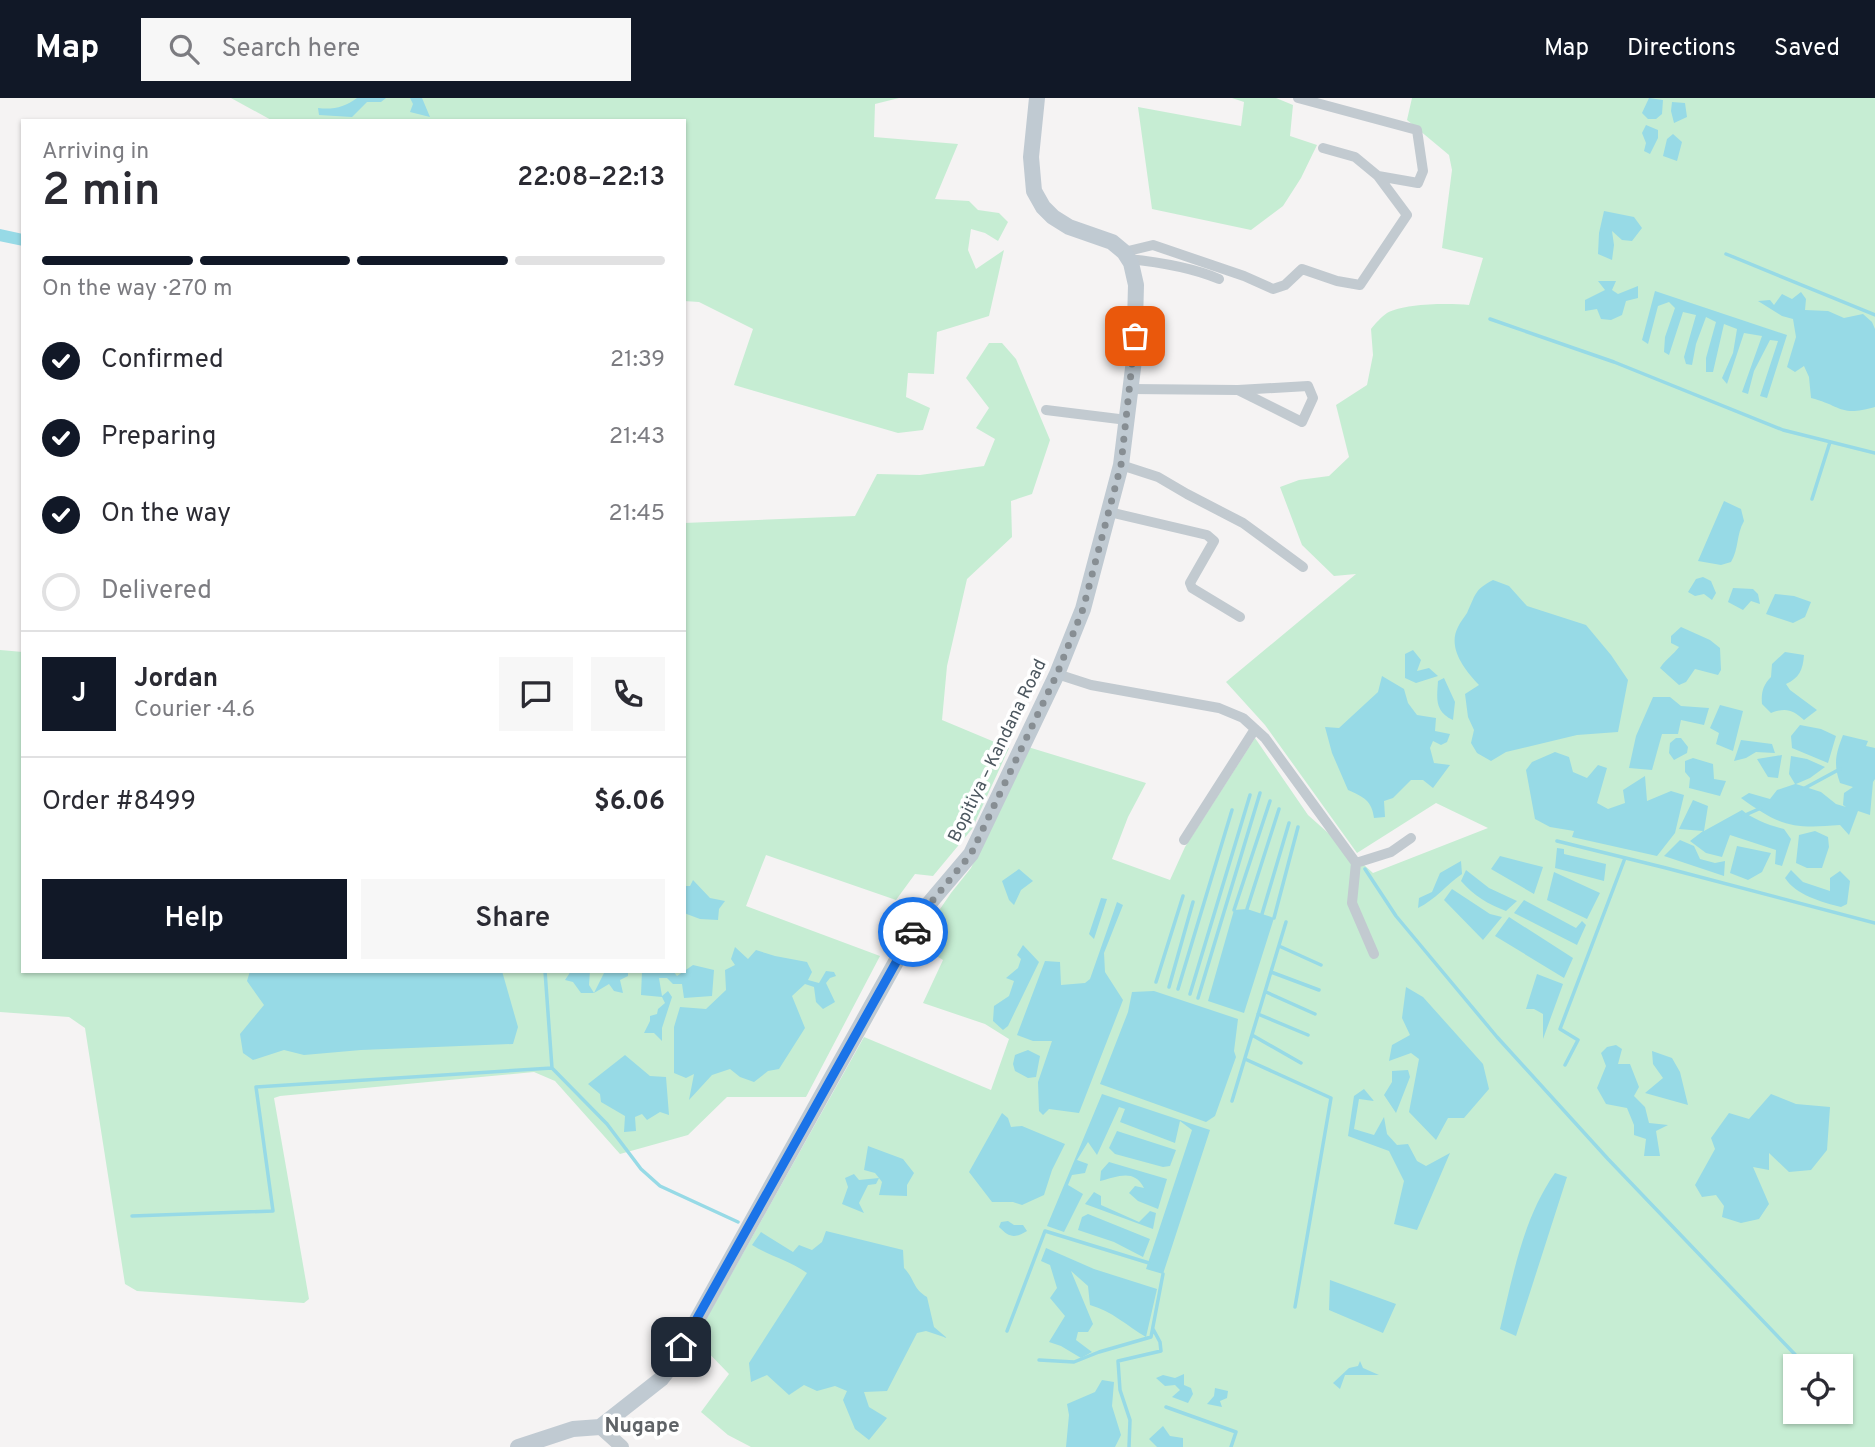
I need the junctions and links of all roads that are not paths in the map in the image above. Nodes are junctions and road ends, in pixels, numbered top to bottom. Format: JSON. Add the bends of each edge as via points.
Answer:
{"nodes":[{"id":1,"x":1037,"y":98,"type":"edge"},
{"id":2,"x":1298,"y":98,"type":"edge"},
{"id":3,"x":1323,"y":148,"type":"dead end"},
{"id":4,"x":1378,"y":176,"type":"junction"},
{"id":5,"x":1126,"y":255,"type":"junction"},
{"id":6,"x":1219,"y":279,"type":"dead end"},
{"id":7,"x":1130,"y":389,"type":"junction"},
{"id":8,"x":1238,"y":390,"type":"junction"},
{"id":9,"x":1046,"y":410,"type":"dead end"},
{"id":10,"x":1127,"y":421,"type":"junction"},
{"id":11,"x":1121,"y":465,"type":"junction"},
{"id":12,"x":1109,"y":512,"type":"junction"},
{"id":13,"x":1303,"y":567,"type":"dead end"},
{"id":14,"x":1240,"y":617,"type":"dead end"},
{"id":15,"x":1057,"y":674,"type":"junction"},
{"id":16,"x":1255,"y":729,"type":"junction"},
{"id":17,"x":1411,"y":838,"type":"dead end"},
{"id":18,"x":1184,"y":839,"type":"dead end"},
{"id":19,"x":1356,"y":863,"type":"junction"},
{"id":20,"x":1374,"y":954,"type":"dead end"},
{"id":21,"x":600,"y":1427,"type":"junction"},
{"id":22,"x":518,"y":1447,"type":"edge"},
{"id":23,"x":622,"y":1447,"type":"edge"}],
"edges":[{"from":1,"to":5,"type":"main road","via":[[1030,173],[1043,207],[1069,227],[1112,242]]},
{"from":2,"to":4,"type":"street","via":[[1417,130],[1423,171],[1418,183]]},
{"from":3,"to":4,"type":"street","via":[[1354,158]]},
{"from":4,"to":5,"type":"street","via":[[1407,215],[1360,285],[1302,269],[1285,285],[1273,289],[1153,245]]},
{"from":5,"to":6,"type":"street"},
{"from":5,"to":7,"type":"main road","name":"Bopitiya – Kandana Road","via":[[1136,285]]},
{"from":7,"to":8,"type":"street"},
{"from":7,"to":10,"type":"main road","name":"Bopitiya – Kandana Road"},
{"from":8,"to":8,"type":"street","via":[[1301,422],[1312,398],[1308,386]]},
{"from":9,"to":10,"type":"street"},
{"from":10,"to":11,"type":"main road","name":"Bopitiya – Kandana Road"},
{"from":11,"to":12,"type":"main road","name":"Bopitiya – Kandana Road"},
{"from":11,"to":13,"type":"street","via":[[1158,477],[1243,523]]},
{"from":12,"to":14,"type":"street","via":[[1207,535],[1214,541],[1190,583],[1192,588]]},
{"from":12,"to":15,"type":"main road","name":"Bopitiya – Kandana Road","via":[[1083,609]]},
{"from":15,"to":16,"type":"street","via":[[1091,685],[1219,708]]},
{"from":15,"to":21,"type":"main road","name":"Bopitiya – Kandana Road","via":[[971,854],[928,906],[672,1365]]},
{"from":16,"to":18,"type":"street"},
{"from":16,"to":19,"type":"street"},
{"from":17,"to":19,"type":"street","via":[[1391,852]]},
{"from":19,"to":20,"type":"street","via":[[1352,903]]},
{"from":21,"to":22,"type":"main road","via":[[573,1429]]},
{"from":21,"to":23,"type":"street"}]}
